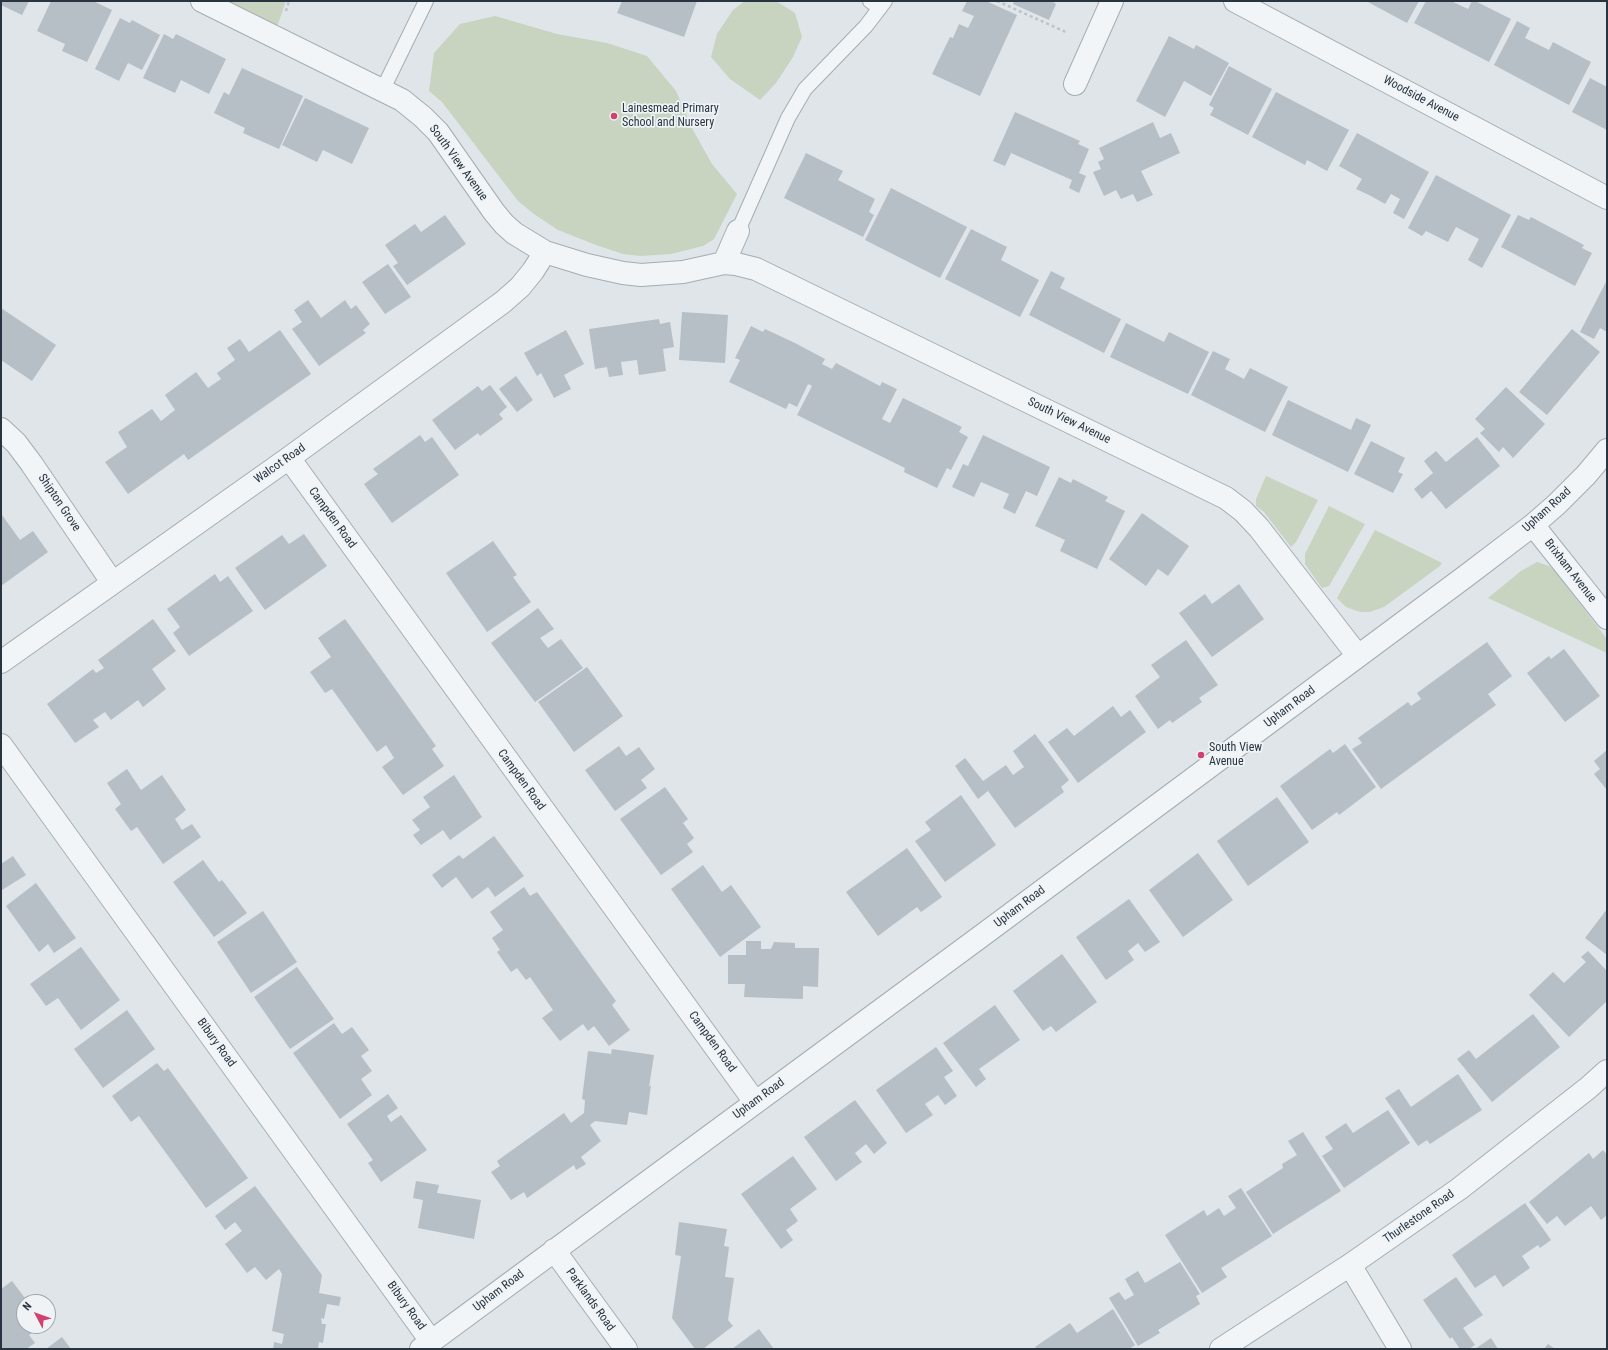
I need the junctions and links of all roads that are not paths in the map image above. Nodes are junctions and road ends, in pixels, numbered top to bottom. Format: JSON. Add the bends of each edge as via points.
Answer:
{"nodes":[{"id":1,"x":202,"y":1,"type":"edge"},
{"id":2,"x":426,"y":1,"type":"edge"},
{"id":3,"x":1112,"y":1,"type":"edge"},
{"id":4,"x":1235,"y":1,"type":"edge"},
{"id":5,"x":878,"y":3,"type":"edge"},
{"id":6,"x":1075,"y":84,"type":"dead end"},
{"id":7,"x":382,"y":89,"type":"junction"},
{"id":8,"x":1607,"y":198,"type":"edge"},
{"id":9,"x":738,"y":231,"type":"joint"},
{"id":10,"x":545,"y":252,"type":"junction"},
{"id":11,"x":724,"y":263,"type":"junction"},
{"id":12,"x":1,"y":429,"type":"edge"},
{"id":13,"x":1607,"y":450,"type":"edge"},
{"id":14,"x":288,"y":458,"type":"junction"},
{"id":15,"x":1533,"y":525,"type":"junction"},
{"id":16,"x":112,"y":582,"type":"junction"},
{"id":17,"x":1607,"y":618,"type":"edge"},
{"id":18,"x":1358,"y":656,"type":"junction"},
{"id":19,"x":1,"y":662,"type":"edge"},
{"id":20,"x":1,"y":745,"type":"edge"},
{"id":21,"x":1607,"y":1071,"type":"edge"},
{"id":22,"x":755,"y":1102,"type":"junction"},
{"id":23,"x":554,"y":1250,"type":"junction"},
{"id":24,"x":1350,"y":1265,"type":"junction"},
{"id":25,"x":426,"y":1345,"type":"edge"},
{"id":26,"x":626,"y":1349,"type":"edge"},
{"id":27,"x":1221,"y":1349,"type":"edge"},
{"id":28,"x":1400,"y":1349,"type":"edge"}],
"edges":[{"from":1,"to":7,"type":"street","name":"South View Avenue"},
{"from":2,"to":7,"type":"lane"},
{"from":3,"to":6,"type":"street"},
{"from":4,"to":8,"type":"street","name":"Woodside Avenue"},
{"from":5,"to":9,"type":"lane","via":[[866,26],[805,90],[788,118]]},
{"from":7,"to":10,"type":"street","name":"South View Avenue","via":[[402,100],[423,117],[438,132],[504,224]]},
{"from":9,"to":11,"type":"street"},
{"from":10,"to":11,"type":"street","name":"South View Avenue","via":[[587,265],[641,275],[683,272]]},
{"from":10,"to":14,"type":"street","name":"Walcot Road","via":[[520,288],[503,302]]},
{"from":11,"to":18,"type":"street","name":"South View Avenue","via":[[756,269],[1226,498],[1259,528]]},
{"from":12,"to":16,"type":"street","name":"Shipton Grove","via":[[31,463]]},
{"from":13,"to":15,"type":"street","name":"Upham Road"},
{"from":14,"to":16,"type":"street","name":"Walcot Road"},
{"from":14,"to":22,"type":"street","name":"Campden Road"},
{"from":15,"to":17,"type":"street","name":"Brixham Avenue"},
{"from":15,"to":18,"type":"street","name":"Upham Road"},
{"from":16,"to":19,"type":"street","name":"Walcot Road"},
{"from":18,"to":22,"type":"street","name":"Upham Road"},
{"from":20,"to":25,"type":"street","name":"Bibury Road"},
{"from":21,"to":24,"type":"street","name":"Thurlestone Road","via":[[1458,1189]]},
{"from":22,"to":23,"type":"street","name":"Upham Road"},
{"from":23,"to":25,"type":"street","name":"Upham Road"},
{"from":23,"to":26,"type":"street","name":"Parklands Road"},
{"from":24,"to":27,"type":"street","name":"Thurlestone Road"},
{"from":24,"to":28,"type":"street"}]}
